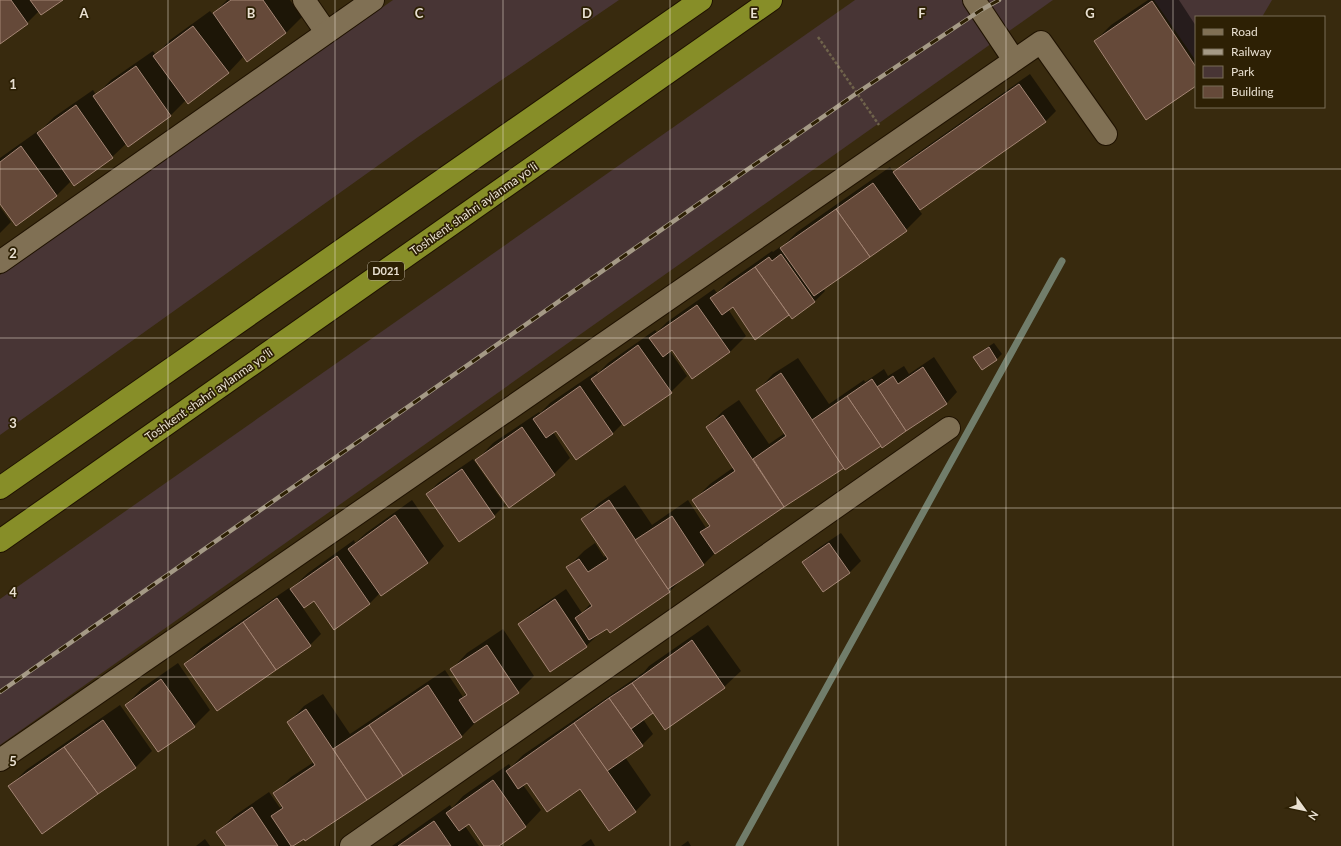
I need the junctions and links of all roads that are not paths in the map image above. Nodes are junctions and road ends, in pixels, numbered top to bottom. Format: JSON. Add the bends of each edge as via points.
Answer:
{"nodes":[{"id":1,"x":304,"y":0,"type":"edge"},
{"id":2,"x":373,"y":0,"type":"edge"},
{"id":3,"x":701,"y":0,"type":"edge"},
{"id":4,"x":771,"y":0,"type":"edge"},
{"id":5,"x":974,"y":0,"type":"edge"},
{"id":6,"x":326,"y":32,"type":"junction"},
{"id":7,"x":1014,"y":60,"type":"junction"},
{"id":8,"x":1106,"y":134,"type":"dead end"},
{"id":9,"x":0,"y":262,"type":"edge"},
{"id":10,"x":949,"y":428,"type":"dead end"},
{"id":11,"x":0,"y":488,"type":"edge"},
{"id":12,"x":0,"y":541,"type":"edge"},
{"id":13,"x":0,"y":760,"type":"edge"},
{"id":14,"x":351,"y":846,"type":"edge"}],
"edges":[{"from":1,"to":6,"type":"street"},
{"from":2,"to":6,"type":"street"},
{"from":3,"to":11,"type":"highway"},
{"from":4,"to":12,"type":"highway","name":"Toshkent shahri aylanma yoʻli","number":"D021"},
{"from":5,"to":7,"type":"street"},
{"from":6,"to":9,"type":"street"},
{"from":7,"to":8,"type":"street","via":[[1041,42]]},
{"from":7,"to":13,"type":"street"},
{"from":10,"to":14,"type":"street"}]}
